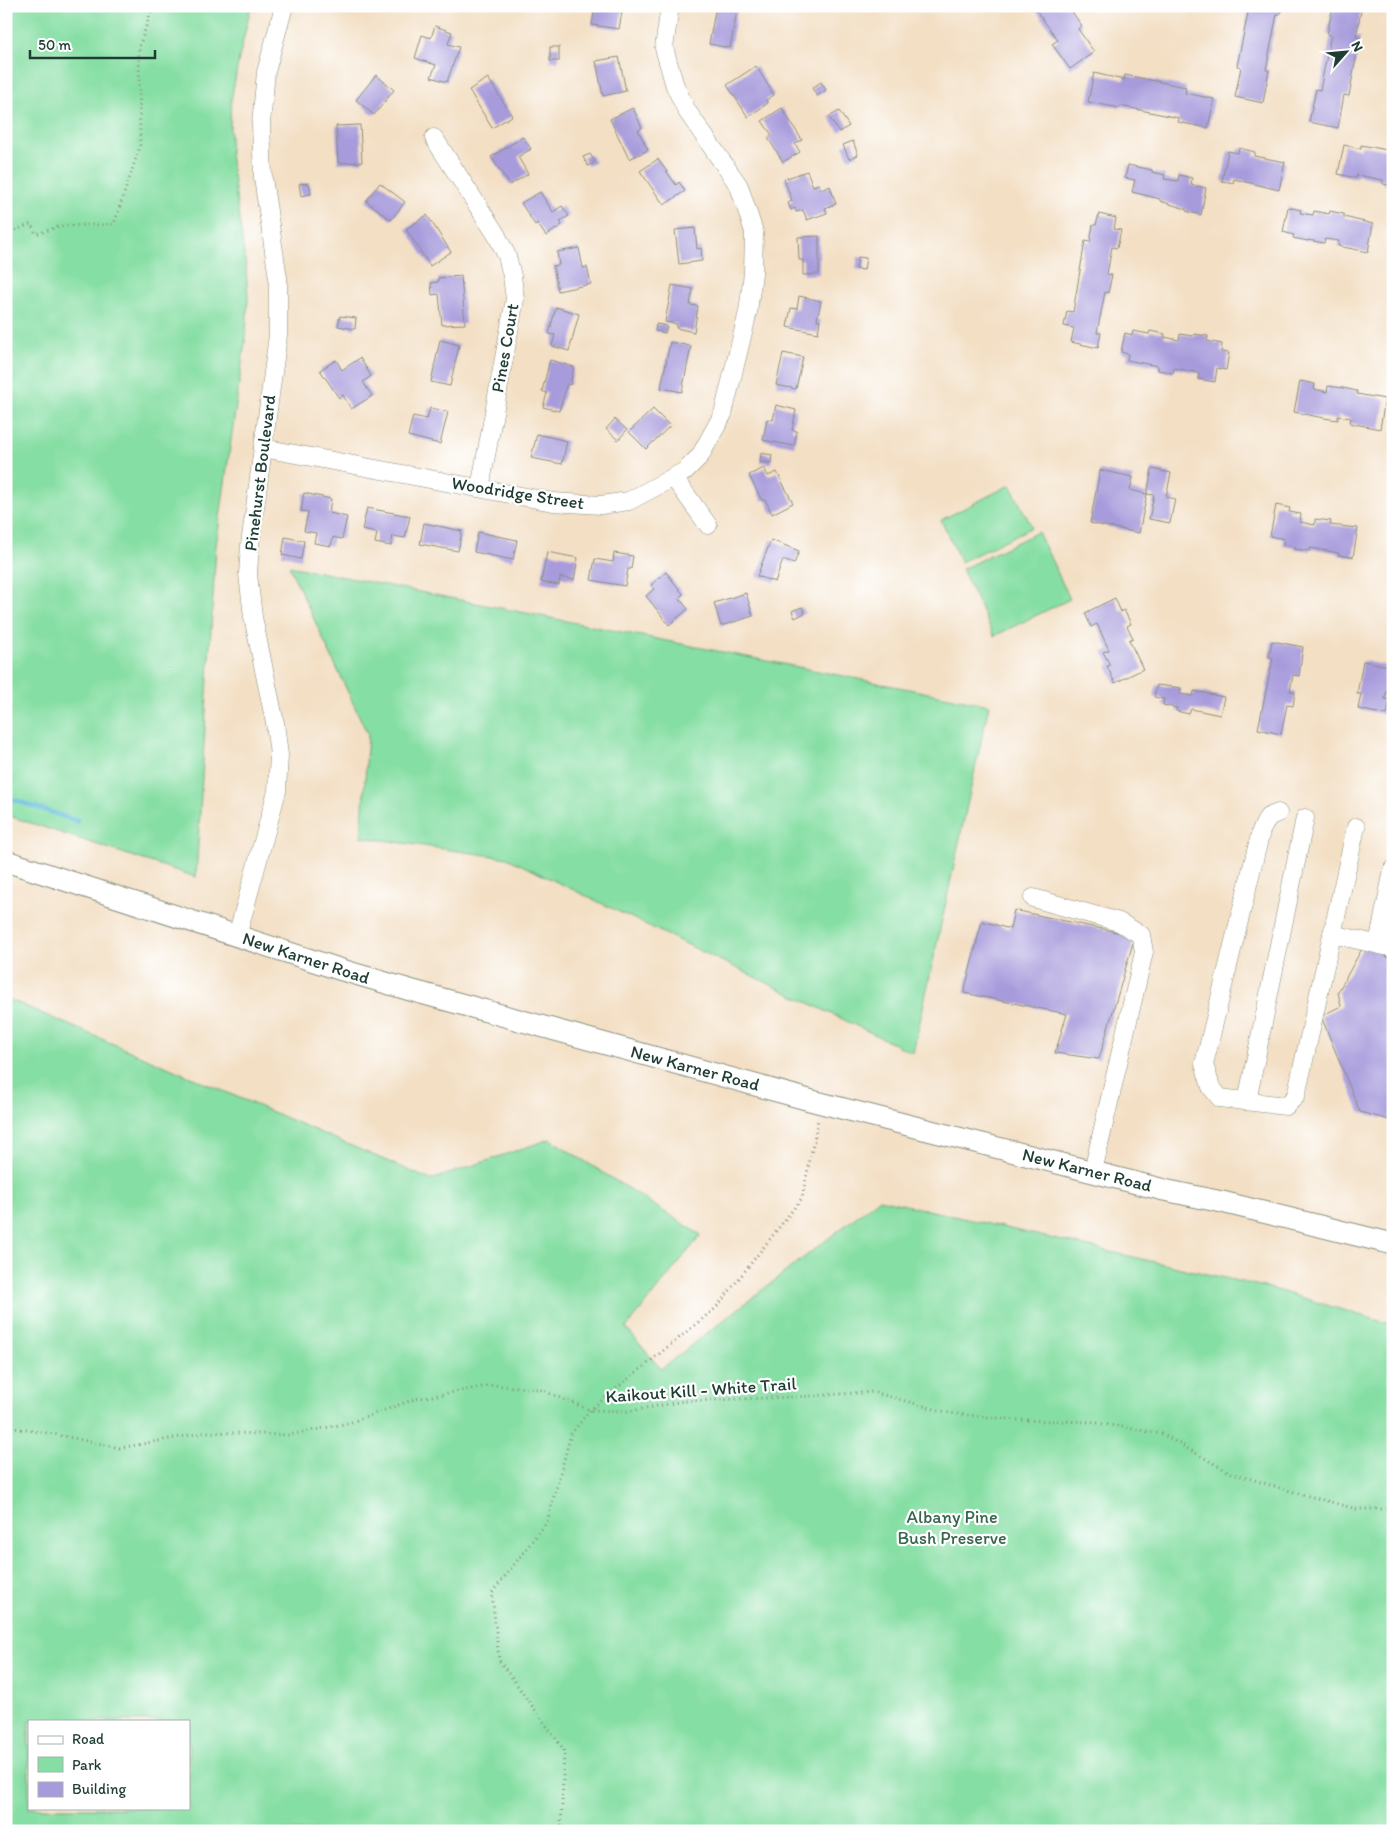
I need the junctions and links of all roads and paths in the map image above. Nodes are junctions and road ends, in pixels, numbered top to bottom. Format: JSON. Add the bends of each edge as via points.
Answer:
{"nodes":[{"id":1,"x":154,"y":6,"type":"edge"},
{"id":2,"x":284,"y":6,"type":"edge"},
{"id":3,"x":670,"y":6,"type":"edge"},
{"id":4,"x":434,"y":138,"type":"dead end"},
{"id":5,"x":6,"y":234,"type":"edge"},
{"id":6,"x":263,"y":448,"type":"junction"},
{"id":7,"x":674,"y":478,"type":"junction"},
{"id":8,"x":480,"y":488,"type":"junction"},
{"id":9,"x":708,"y":525,"type":"dead end"},
{"id":10,"x":1278,"y":812,"type":"dead end"},
{"id":11,"x":1305,"y":818,"type":"dead end"},
{"id":12,"x":1356,"y":827,"type":"dead end"},
{"id":13,"x":6,"y":861,"type":"edge"},
{"id":14,"x":1393,"y":870,"type":"edge"},
{"id":15,"x":1032,"y":898,"type":"dead end"},
{"id":16,"x":1332,"y":934,"type":"junction"},
{"id":17,"x":237,"y":936,"type":"junction"},
{"id":18,"x":1386,"y":946,"type":"edge"},
{"id":19,"x":1247,"y":1102,"type":"junction"},
{"id":20,"x":821,"y":1103,"type":"junction"},
{"id":21,"x":1093,"y":1171,"type":"junction"},
{"id":22,"x":1392,"y":1244,"type":"edge"},
{"id":23,"x":590,"y":1410,"type":"junction"},
{"id":24,"x":6,"y":1427,"type":"edge"},
{"id":25,"x":1393,"y":1509,"type":"edge"},
{"id":26,"x":561,"y":1831,"type":"edge"}],
"edges":[{"from":1,"to":5,"type":"path","via":[[139,47],[140,146],[114,224],[61,226],[36,234],[31,224]]},
{"from":2,"to":6,"type":"street","name":"Pinehurst Boulevard","via":[[266,72],[261,124],[263,178],[278,278],[278,335]]},
{"from":3,"to":7,"type":"street","name":"Woodridge Street","via":[[664,48],[675,86],[687,111],[739,186],[754,232],[748,312],[723,414],[700,456]]},
{"from":4,"to":8,"type":"street","name":"Pines Court","via":[[496,234],[512,276],[515,299]]},
{"from":6,"to":8,"type":"street","name":"Woodridge Street"},
{"from":6,"to":17,"type":"street","name":"Pinehurst Boulevard","via":[[248,574],[253,618],[275,723],[278,782]]},
{"from":7,"to":8,"type":"street","name":"Woodridge Street","via":[[629,501],[601,505],[553,502]]},
{"from":7,"to":9,"type":"street"},
{"from":10,"to":19,"type":"street","via":[[1268,817],[1261,831],[1204,1064],[1211,1086],[1220,1098]]},
{"from":11,"to":19,"type":"street"},
{"from":12,"to":16,"type":"street"},
{"from":13,"to":17,"type":"main road","name":"New Karner Road"},
{"from":14,"to":18,"type":"street"},
{"from":15,"to":21,"type":"street","via":[[1119,922],[1141,935],[1144,952]]},
{"from":16,"to":18,"type":"street"},
{"from":16,"to":19,"type":"street","via":[[1296,1096],[1286,1106]]},
{"from":17,"to":20,"type":"main road","name":"New Karner Road","via":[[410,990]]},
{"from":20,"to":21,"type":"main road","name":"New Karner Road"},
{"from":20,"to":23,"type":"path","via":[[802,1198],[716,1308]]},
{"from":21,"to":22,"type":"main road","name":"New Karner Road"},
{"from":23,"to":24,"type":"path","name":"Kaikout Kill - White Trail","via":[[539,1389],[493,1384],[415,1399],[349,1423],[288,1434],[207,1432],[120,1448]]},
{"from":23,"to":25,"type":"path","name":"Kaikout Kill - White Trail","via":[[630,1411],[684,1401],[873,1392],[949,1413],[1018,1420],[1092,1422],[1162,1434],[1229,1472],[1276,1488],[1356,1509]]},
{"from":23,"to":26,"type":"path","via":[[571,1434],[547,1522],[492,1593],[499,1660],[564,1750]]}]}
